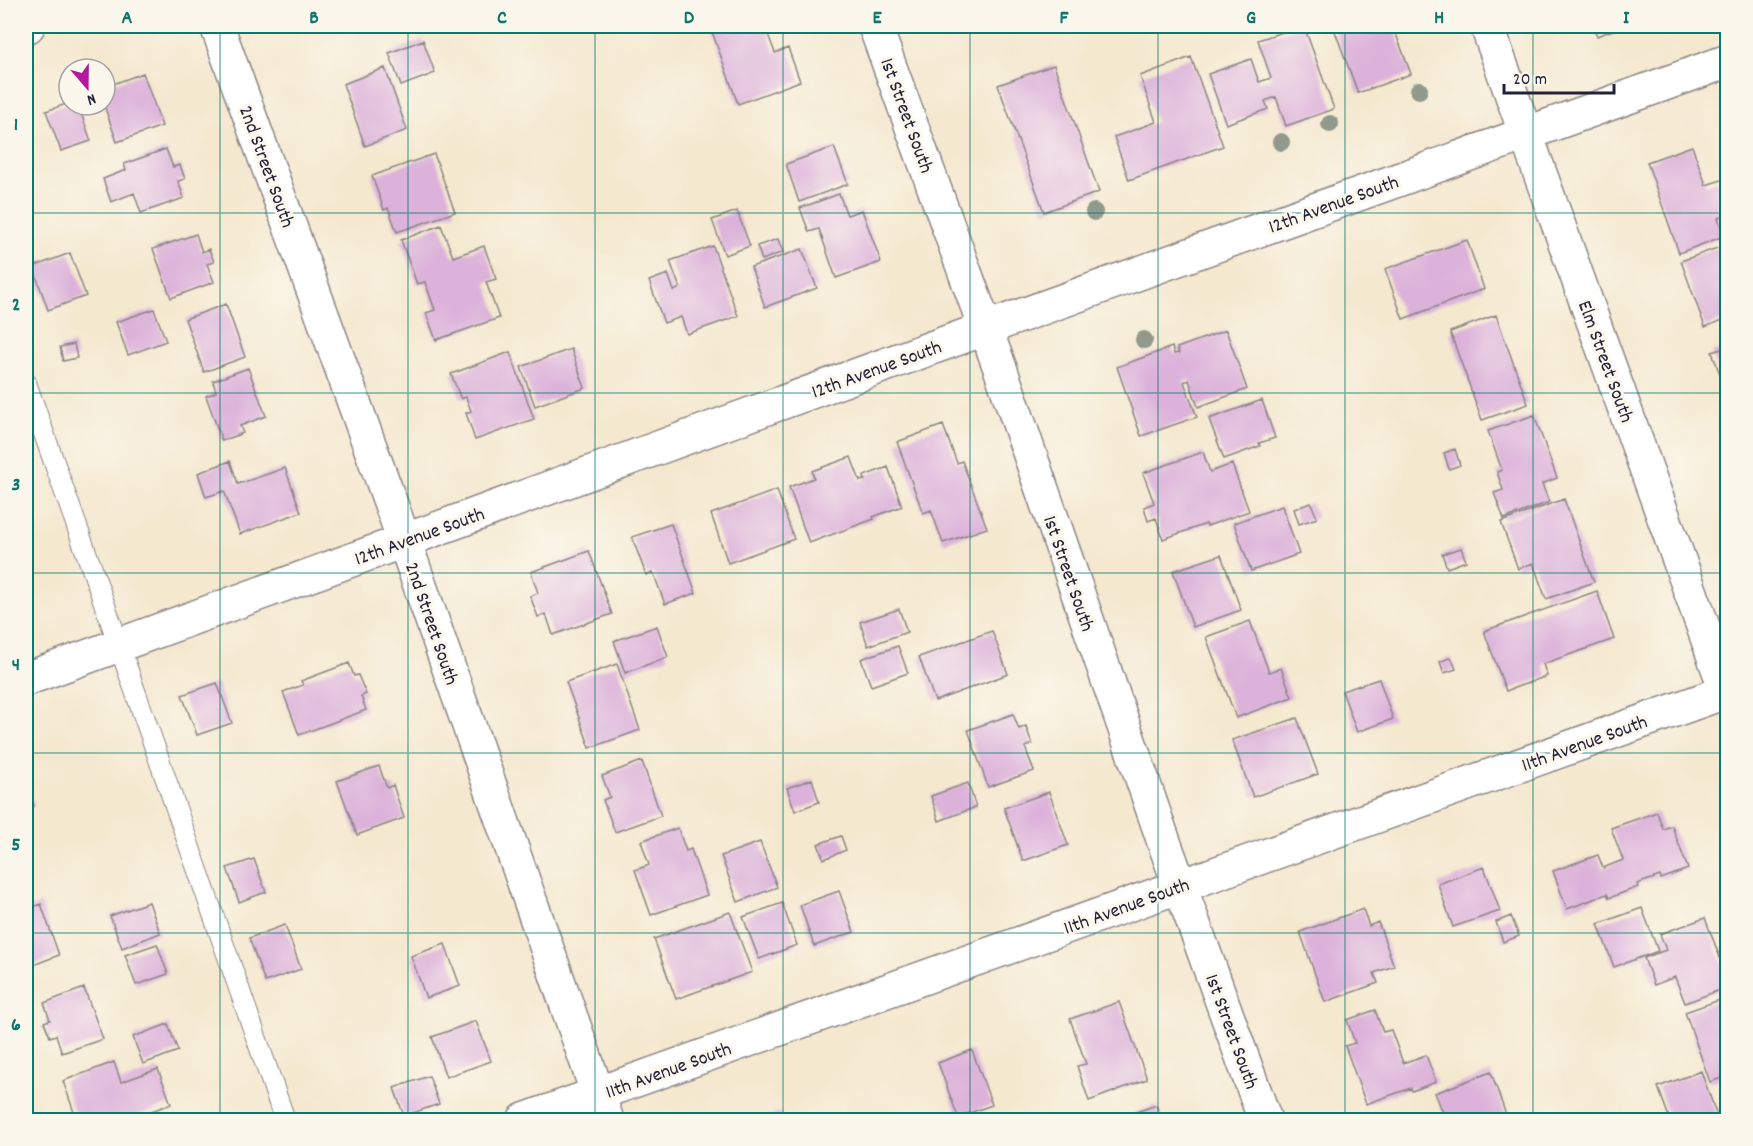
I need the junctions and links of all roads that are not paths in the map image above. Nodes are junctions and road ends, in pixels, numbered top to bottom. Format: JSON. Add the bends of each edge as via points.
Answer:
{"nodes":[{"id":1,"x":217,"y":26,"type":"edge"},
{"id":2,"x":875,"y":26,"type":"edge"},
{"id":3,"x":1487,"y":26,"type":"edge"},
{"id":4,"x":1728,"y":61,"type":"edge"},
{"id":5,"x":1526,"y":135,"type":"junction"},
{"id":6,"x":985,"y":329,"type":"junction"},
{"id":7,"x":26,"y":383,"type":"edge"},
{"id":8,"x":404,"y":540,"type":"junction"},
{"id":9,"x":120,"y":645,"type":"junction"},
{"id":10,"x":26,"y":679,"type":"edge"},
{"id":11,"x":1727,"y":693,"type":"edge"},
{"id":12,"x":1179,"y":886,"type":"junction"},
{"id":13,"x":602,"y":1107,"type":"edge"},
{"id":14,"x":285,"y":1120,"type":"edge"},
{"id":15,"x":524,"y":1120,"type":"edge"},
{"id":16,"x":1265,"y":1120,"type":"edge"}],
"edges":[{"from":1,"to":8,"type":"street","name":"2nd Street South"},
{"from":2,"to":6,"type":"street","name":"1st Street South"},
{"from":3,"to":5,"type":"street","name":"Elm Street South"},
{"from":4,"to":5,"type":"street","name":"12th Avenue South"},
{"from":5,"to":6,"type":"street","name":"12th Avenue South"},
{"from":5,"to":11,"type":"street","name":"Elm Street South"},
{"from":6,"to":8,"type":"street","name":"12th Avenue South"},
{"from":6,"to":12,"type":"street","name":"1st Street South"},
{"from":7,"to":9,"type":"lane"},
{"from":8,"to":9,"type":"street","name":"12th Avenue South"},
{"from":8,"to":13,"type":"street","name":"2nd Street South"},
{"from":9,"to":10,"type":"street","name":"12th Avenue South"},
{"from":9,"to":14,"type":"lane"},
{"from":11,"to":12,"type":"street","name":"11th Avenue South"},
{"from":12,"to":13,"type":"street","name":"11th Avenue South"},
{"from":12,"to":16,"type":"street","name":"1st Street South"},
{"from":13,"to":15,"type":"street","name":"11th Avenue South"}]}
